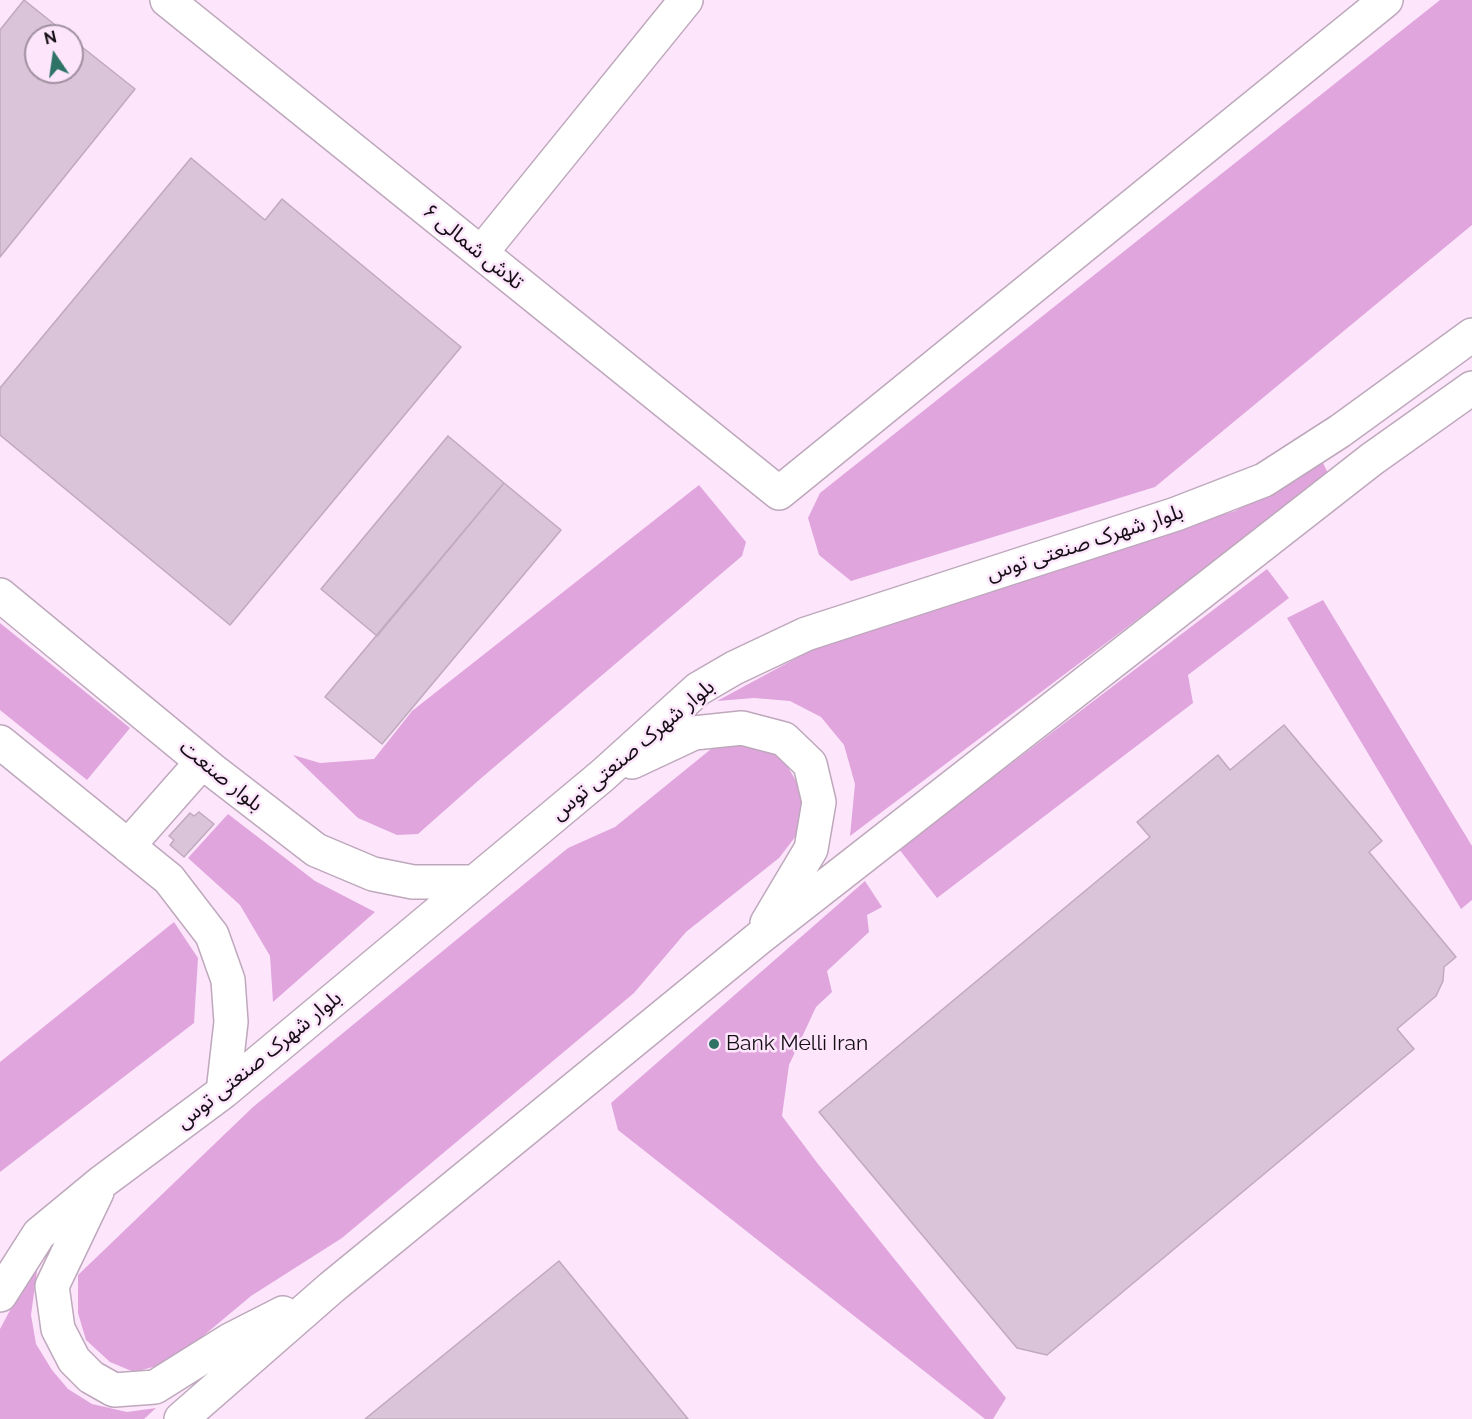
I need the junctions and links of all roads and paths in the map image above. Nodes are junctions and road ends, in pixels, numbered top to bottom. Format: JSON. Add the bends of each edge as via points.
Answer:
{"nodes":[{"id":1,"x":167,"y":0,"type":"edge"},
{"id":2,"x":686,"y":0,"type":"edge"},
{"id":3,"x":1386,"y":0,"type":"edge"},
{"id":4,"x":480,"y":253,"type":"junction"},
{"id":5,"x":1472,"y":335,"type":"edge"},
{"id":6,"x":1472,"y":388,"type":"edge"},
{"id":7,"x":0,"y":596,"type":"edge"},
{"id":8,"x":0,"y":742,"type":"edge"},
{"id":9,"x":202,"y":762,"type":"junction"},
{"id":10,"x":603,"y":775,"type":"junction"},
{"id":11,"x":128,"y":846,"type":"junction"},
{"id":12,"x":475,"y":882,"type":"junction"},
{"id":13,"x":759,"y":938,"type":"junction"},
{"id":14,"x":223,"y":1092,"type":"junction"},
{"id":15,"x":102,"y":1182,"type":"junction"},
{"id":16,"x":332,"y":1287,"type":"junction"},
{"id":17,"x":0,"y":1295,"type":"edge"},
{"id":18,"x":181,"y":1419,"type":"edge"}],
"edges":[{"from":1,"to":4,"type":"main road","name":"تلاش شمالی ۶"},
{"from":2,"to":4,"type":"main road"},
{"from":3,"to":4,"type":"main road","name":"تلاش شمالی ۶","via":[[779,493]]},
{"from":5,"to":10,"type":"main road","name":"بلوار شهرک صنعتی توس","via":[[1340,431],[1264,480],[1176,514],[806,634],[734,668],[698,689]]},
{"from":6,"to":13,"type":"main road","via":[[1372,459]]},
{"from":7,"to":9,"type":"main road","name":"بلوار صنعت"},
{"from":8,"to":11,"type":"main road"},
{"from":9,"to":11,"type":"main road"},
{"from":9,"to":12,"type":"main road","name":"بلوار صنعت","via":[[316,850],[372,874],[413,882]]},
{"from":10,"to":12,"type":"main road","name":"بلوار شهرک صنعتی توس"},
{"from":10,"to":13,"type":"main road","via":[[694,734],[742,728],[783,739],[810,764],[819,802],[811,849]]},
{"from":11,"to":14,"type":"main road","via":[[169,879],[212,935],[228,980],[231,1022]]},
{"from":12,"to":14,"type":"main road","name":"بلوار شهرک صنعتی توس"},
{"from":13,"to":16,"type":"main road"},
{"from":14,"to":15,"type":"main road","name":"بلوار شهرک صنعتی توس"},
{"from":15,"to":16,"type":"main road","via":[[52,1286],[58,1329],[74,1360],[91,1377],[114,1390],[155,1387],[230,1340]]},
{"from":15,"to":17,"type":"main road","name":"بلوار شهرک صنعتی توس","via":[[39,1234]]},
{"from":16,"to":18,"type":"main road"}]}
